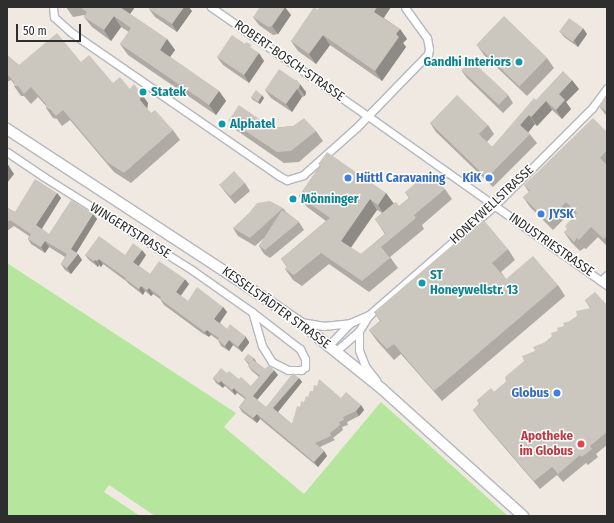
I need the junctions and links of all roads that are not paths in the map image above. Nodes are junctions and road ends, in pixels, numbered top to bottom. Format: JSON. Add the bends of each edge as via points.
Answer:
{"nodes":[{"id":1,"x":53,"y":7,"type":"edge"},
{"id":2,"x":211,"y":7,"type":"edge"},
{"id":3,"x":405,"y":8,"type":"dead end"},
{"id":4,"x":607,"y":88,"type":"edge"},
{"id":5,"x":368,"y":116,"type":"junction"},
{"id":6,"x":7,"y":129,"type":"edge"},
{"id":7,"x":7,"y":152,"type":"edge"},
{"id":8,"x":494,"y":206,"type":"junction"},
{"id":9,"x":607,"y":275,"type":"edge"},
{"id":10,"x":604,"y":283,"type":"edge"},
{"id":11,"x":252,"y":312,"type":"junction"},
{"id":12,"x":369,"y":315,"type":"junction"},
{"id":13,"x":299,"y":322,"type":"junction"},
{"id":14,"x":350,"y":323,"type":"junction"},
{"id":15,"x":359,"y":331,"type":"junction"},
{"id":16,"x":333,"y":348,"type":"junction"},
{"id":17,"x":382,"y":389,"type":"junction"},
{"id":18,"x":523,"y":516,"type":"edge"}],
"edges":[{"from":1,"to":5,"type":"street","via":[[54,17],[72,33],[287,180],[302,175]]},
{"from":2,"to":5,"type":"street","name":"ROBERT-BOSCH-STRASSE"},
{"from":3,"to":5,"type":"street","via":[[427,38],[430,49]]},
{"from":4,"to":8,"type":"street","name":"HONEYWELLSTRASSE","via":[[592,108]]},
{"from":5,"to":8,"type":"street","name":"ROBERT-BOSCH-STRASSE"},
{"from":6,"to":13,"type":"main road","name":"KESSELSTÄDTER STRASSE"},
{"from":7,"to":11,"type":"street","name":"WINGERTSTRASSE","via":[[44,178],[192,270]]},
{"from":8,"to":10,"type":"street","name":"INDUSTRIESTRASSE"},
{"from":8,"to":12,"type":"street","name":"HONEYWELLSTRASSE"},
{"from":9,"to":10,"type":"street"},
{"from":11,"to":11,"type":"street","name":"WINGERTSTRASSE","via":[[268,358],[288,370],[303,369],[306,364],[300,349]]},
{"from":12,"to":14,"type":"street","name":"HONEYWELLSTRASSE"},
{"from":12,"to":15,"type":"street","name":"HONEYWELLSTRASSE"},
{"from":13,"to":14,"type":"street","name":"HONEYWELLSTRASSE","via":[[323,326]]},
{"from":13,"to":16,"type":"main road","name":"KESSELSTÄDTER STRASSE"},
{"from":14,"to":16,"type":"street","name":"HONEYWELLSTRASSE"},
{"from":15,"to":16,"type":"street","name":"HONEYWELLSTRASSE"},
{"from":15,"to":17,"type":"street","via":[[359,350],[365,366]]},
{"from":16,"to":17,"type":"main road","name":"KESSELSTÄDTER STRASSE"},
{"from":17,"to":18,"type":"main road","name":"KESSELSTÄDTER STRASSE"}]}
